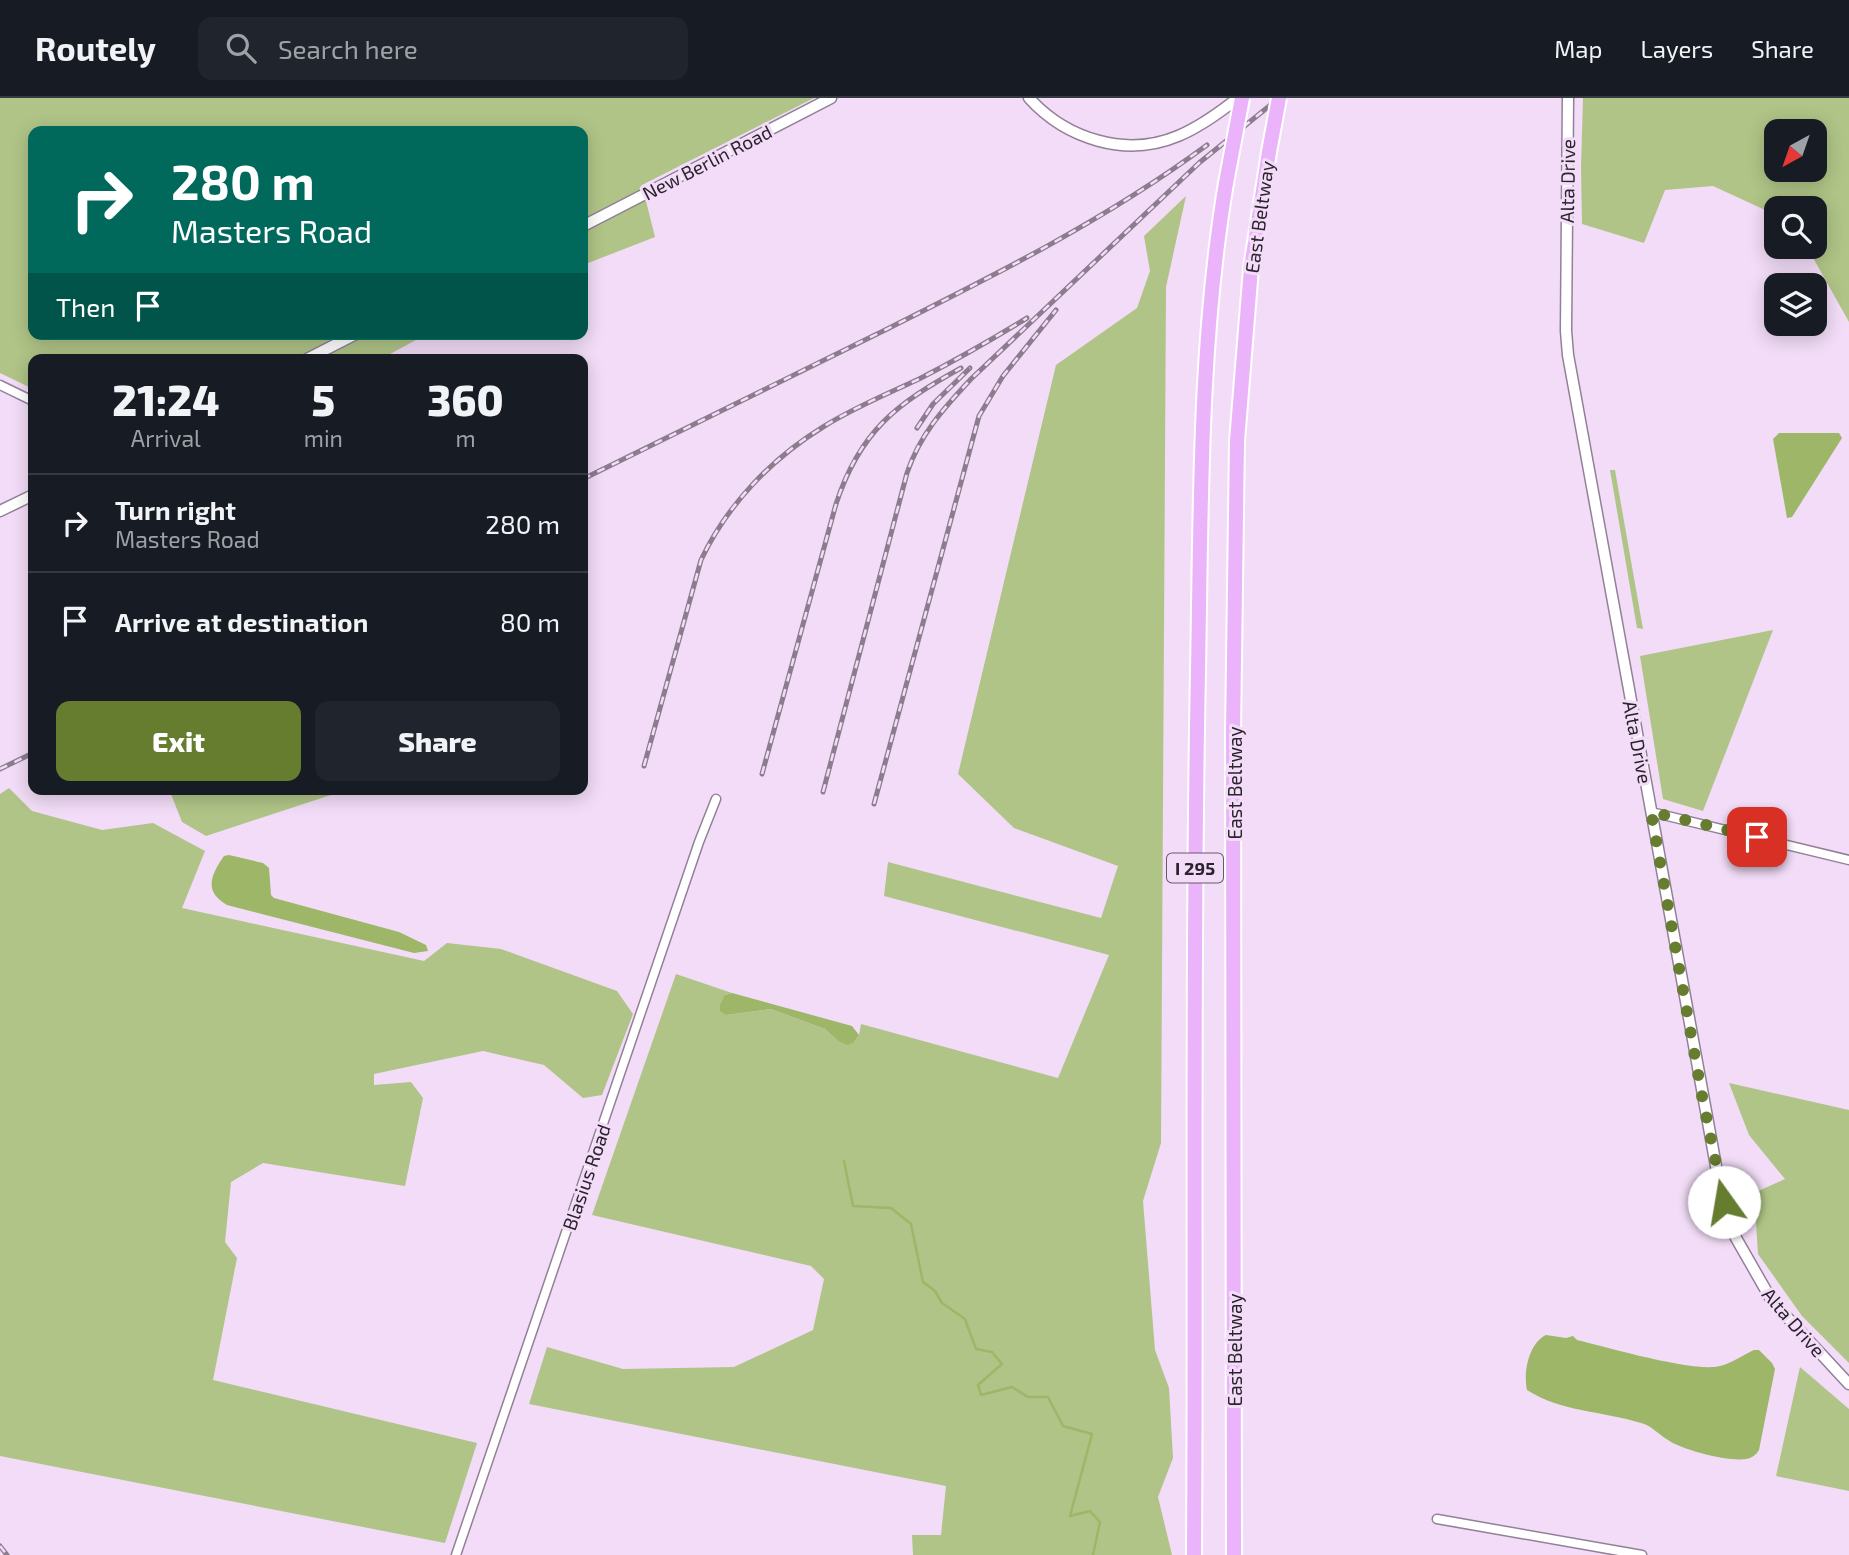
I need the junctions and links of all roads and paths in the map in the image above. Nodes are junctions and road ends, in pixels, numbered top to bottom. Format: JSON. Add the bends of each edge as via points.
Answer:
{"nodes":[{"id":1,"x":831,"y":98,"type":"edge"},
{"id":2,"x":1029,"y":98,"type":"edge"},
{"id":3,"x":1240,"y":98,"type":"edge"},
{"id":4,"x":1279,"y":98,"type":"edge"},
{"id":5,"x":1568,"y":98,"type":"edge"},
{"id":6,"x":588,"y":223,"type":"edge"},
{"id":7,"x":344,"y":340,"type":"edge"},
{"id":8,"x":316,"y":354,"type":"edge"},
{"id":9,"x":0,"y":385,"type":"edge"},
{"id":10,"x":28,"y":399,"type":"edge"},
{"id":11,"x":28,"y":497,"type":"edge"},
{"id":12,"x":0,"y":511,"type":"edge"},
{"id":13,"x":716,"y":799,"type":"dead end"},
{"id":14,"x":1651,"y":812,"type":"junction"},
{"id":15,"x":1849,"y":860,"type":"edge"},
{"id":16,"x":1849,"y":1384,"type":"edge"},
{"id":17,"x":1437,"y":1519,"type":"dead end"},
{"id":18,"x":456,"y":1555,"type":"edge"},
{"id":19,"x":1194,"y":1555,"type":"edge"},
{"id":20,"x":1234,"y":1555,"type":"edge"},
{"id":21,"x":1642,"y":1555,"type":"edge"}],
"edges":[{"from":1,"to":6,"type":"street","name":"New Berlin Road"},
{"from":2,"to":3,"type":"street","via":[[1078,135],[1126,145],[1175,138]]},
{"from":3,"to":19,"type":"highway","name":"East Beltway","number":"I 295","bridge":true,"via":[[1210,306],[1202,474],[1195,838]]},
{"from":4,"to":20,"type":"highway","name":"East Beltway","number":"I 295","bridge":true,"via":[[1251,268],[1237,441]]},
{"from":5,"to":14,"type":"street","name":"Alta Drive","via":[[1568,355]]},
{"from":7,"to":8,"type":"street"},
{"from":9,"to":10,"type":"street"},
{"from":11,"to":12,"type":"street"},
{"from":13,"to":18,"type":"street","name":"Blasius Road"},
{"from":14,"to":15,"type":"street"},
{"from":14,"to":16,"type":"street","name":"Alta Drive","via":[[1728,1217],[1772,1301]]},
{"from":17,"to":21,"type":"street"}]}
